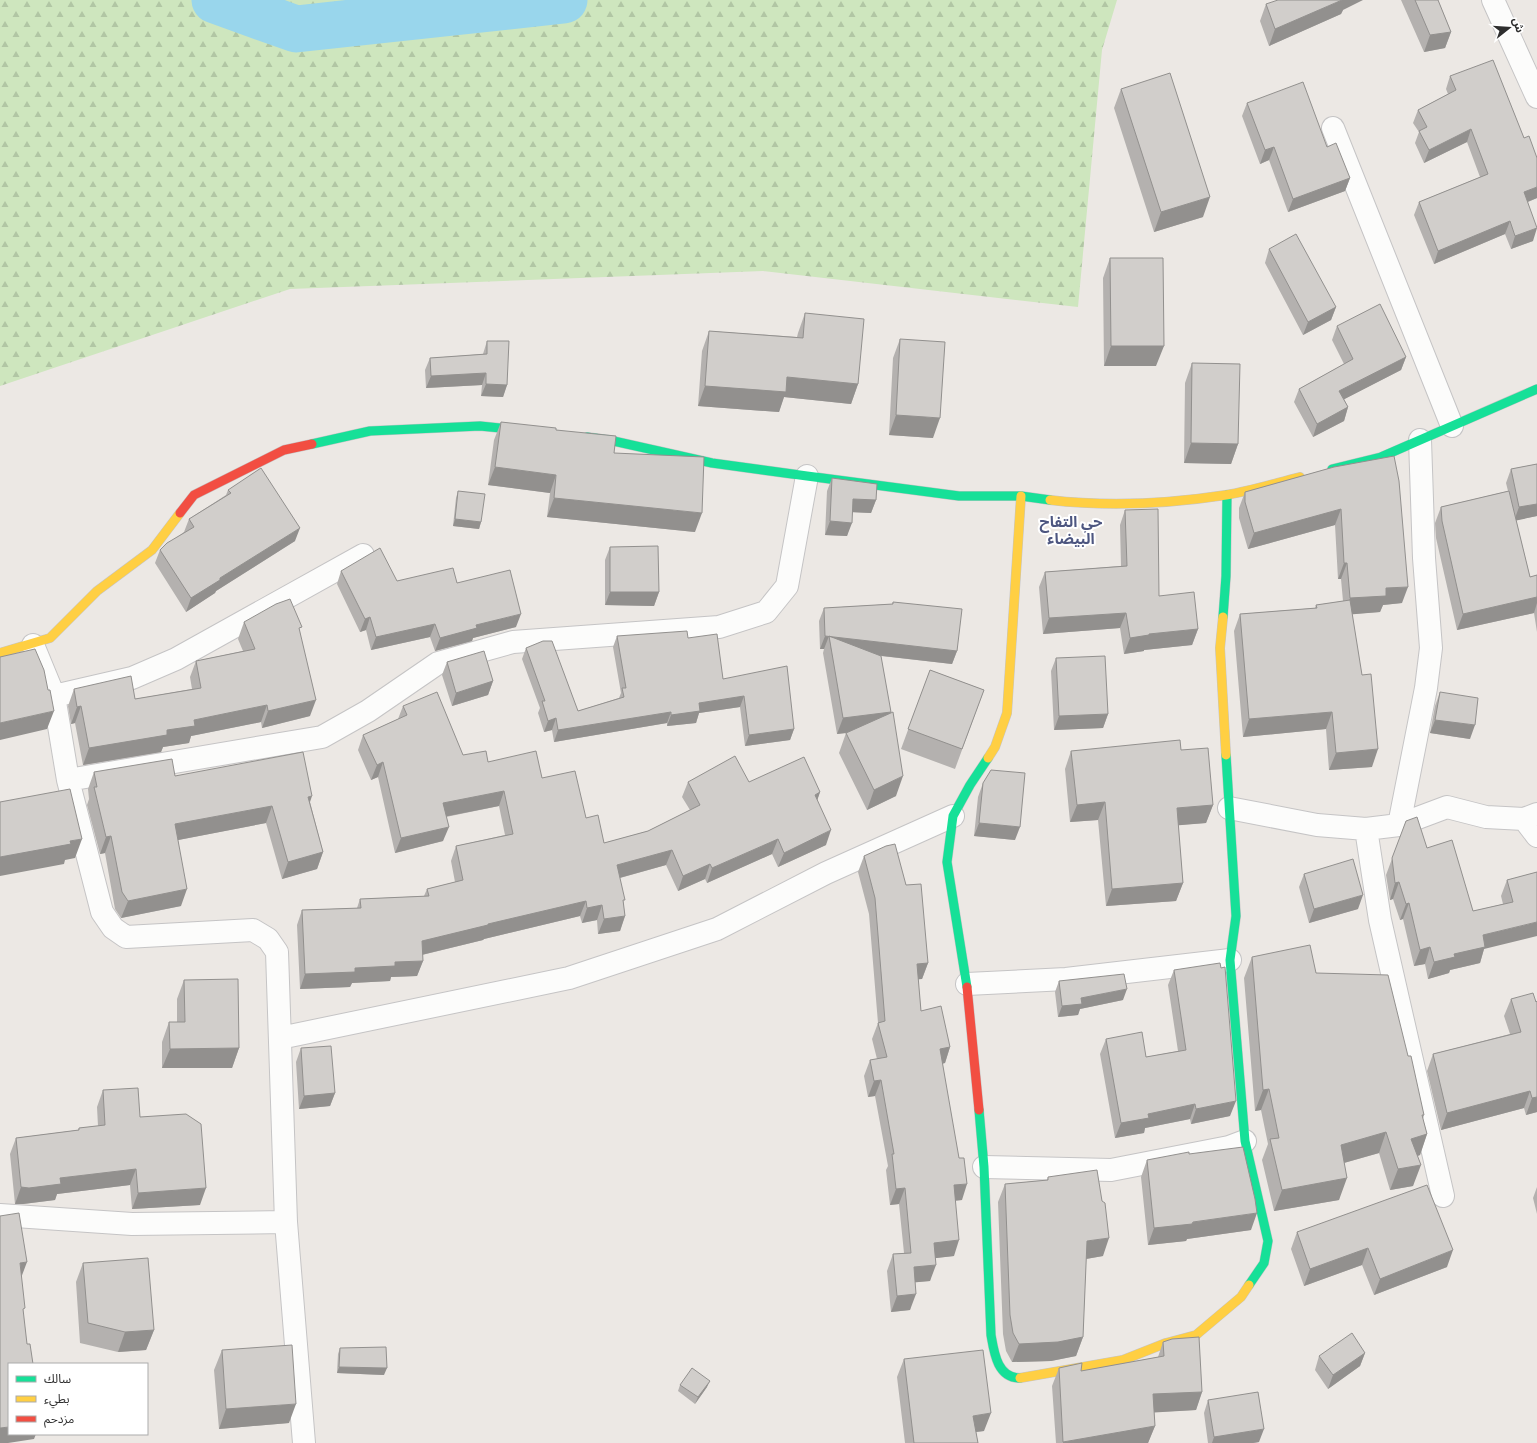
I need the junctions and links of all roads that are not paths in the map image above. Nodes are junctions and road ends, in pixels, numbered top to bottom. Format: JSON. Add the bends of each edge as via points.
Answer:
{"nodes":[{"id":1,"x":1493,"y":0,"type":"edge"},
{"id":2,"x":1537,"y":96,"type":"edge"},
{"id":3,"x":1333,"y":128,"type":"dead end"},
{"id":4,"x":1537,"y":389,"type":"edge"},
{"id":5,"x":1452,"y":426,"type":"junction"},
{"id":6,"x":541,"y":433,"type":"edge"},
{"id":7,"x":579,"y":437,"type":"edge"},
{"id":8,"x":1420,"y":440,"type":"junction"},
{"id":9,"x":1323,"y":471,"type":"edge"},
{"id":10,"x":1308,"y":475,"type":"edge"},
{"id":11,"x":807,"y":476,"type":"junction"},
{"id":12,"x":1227,"y":495,"type":"junction"},
{"id":13,"x":1021,"y":496,"type":"junction"},
{"id":14,"x":363,"y":555,"type":"dead end"},
{"id":15,"x":32,"y":643,"type":"junction"},
{"id":16,"x":0,"y":653,"type":"edge"},
{"id":17,"x":54,"y":696,"type":"junction"},
{"id":18,"x":68,"y":780,"type":"junction"},
{"id":19,"x":1229,"y":808,"type":"junction"},
{"id":20,"x":953,"y":816,"type":"junction"},
{"id":21,"x":1533,"y":823,"type":"edge"},
{"id":22,"x":1399,"y":825,"type":"junction"},
{"id":23,"x":1366,"y":829,"type":"junction"},
{"id":24,"x":1230,"y":960,"type":"junction"},
{"id":25,"x":967,"y":984,"type":"junction"},
{"id":26,"x":280,"y":1038,"type":"junction"},
{"id":27,"x":1245,"y":1141,"type":"junction"},
{"id":28,"x":984,"y":1167,"type":"junction"},
{"id":29,"x":1443,"y":1196,"type":"dead end"},
{"id":30,"x":0,"y":1215,"type":"edge"},
{"id":31,"x":286,"y":1222,"type":"junction"},
{"id":32,"x":304,"y":1443,"type":"edge"}],
"edges":[{"from":1,"to":2,"type":"street"},
{"from":3,"to":5,"type":"street"},
{"from":4,"to":5,"type":"street"},
{"from":5,"to":8,"type":"street"},
{"from":6,"to":15,"type":"street","via":[[480,426],[370,431],[284,450],[194,495],[152,550],[97,591],[50,638]]},
{"from":7,"to":11,"type":"street","via":[[609,440],[712,463]]},
{"from":8,"to":9,"type":"street","via":[[1381,457]]},
{"from":8,"to":22,"type":"street","via":[[1424,558],[1431,648],[1426,688]]},
{"from":10,"to":12,"type":"street"},
{"from":11,"to":13,"type":"street","via":[[959,496]]},
{"from":11,"to":18,"type":"street","via":[[787,586],[766,612],[719,627],[513,642],[438,663],[368,711],[322,737]]},
{"from":12,"to":13,"type":"street","via":[[1146,504],[1085,504]]},
{"from":12,"to":19,"type":"street","via":[[1226,576],[1220,648]]},
{"from":13,"to":20,"type":"street","via":[[1007,713],[995,747]]},
{"from":14,"to":17,"type":"street","via":[[176,659],[132,678]]},
{"from":15,"to":16,"type":"street"},
{"from":15,"to":17,"type":"street"},
{"from":17,"to":18,"type":"street"},
{"from":18,"to":26,"type":"street","via":[[102,912],[113,928],[126,937],[253,930],[268,938],[277,952]]},
{"from":19,"to":23,"type":"street","via":[[1317,825]]},
{"from":19,"to":24,"type":"street","via":[[1236,916]]},
{"from":20,"to":25,"type":"street","via":[[947,862]]},
{"from":20,"to":26,"type":"street","via":[[826,873],[717,929],[569,978]]},
{"from":21,"to":22,"type":"street","via":[[1447,807]]},
{"from":22,"to":23,"type":"street"},
{"from":23,"to":29,"type":"street","via":[[1380,920]]},
{"from":24,"to":25,"type":"street","via":[[1066,979]]},
{"from":24,"to":27,"type":"street"},
{"from":25,"to":28,"type":"street"},
{"from":26,"to":31,"type":"street"},
{"from":27,"to":28,"type":"street","via":[[1229,1147],[1111,1170]]},
{"from":27,"to":28,"type":"street","via":[[1268,1241],[1264,1263],[1241,1297],[1196,1335],[1166,1343],[1123,1360],[1017,1378],[1004,1372],[994,1355]]},
{"from":30,"to":31,"type":"street","via":[[132,1224]]},
{"from":31,"to":32,"type":"street"}]}
